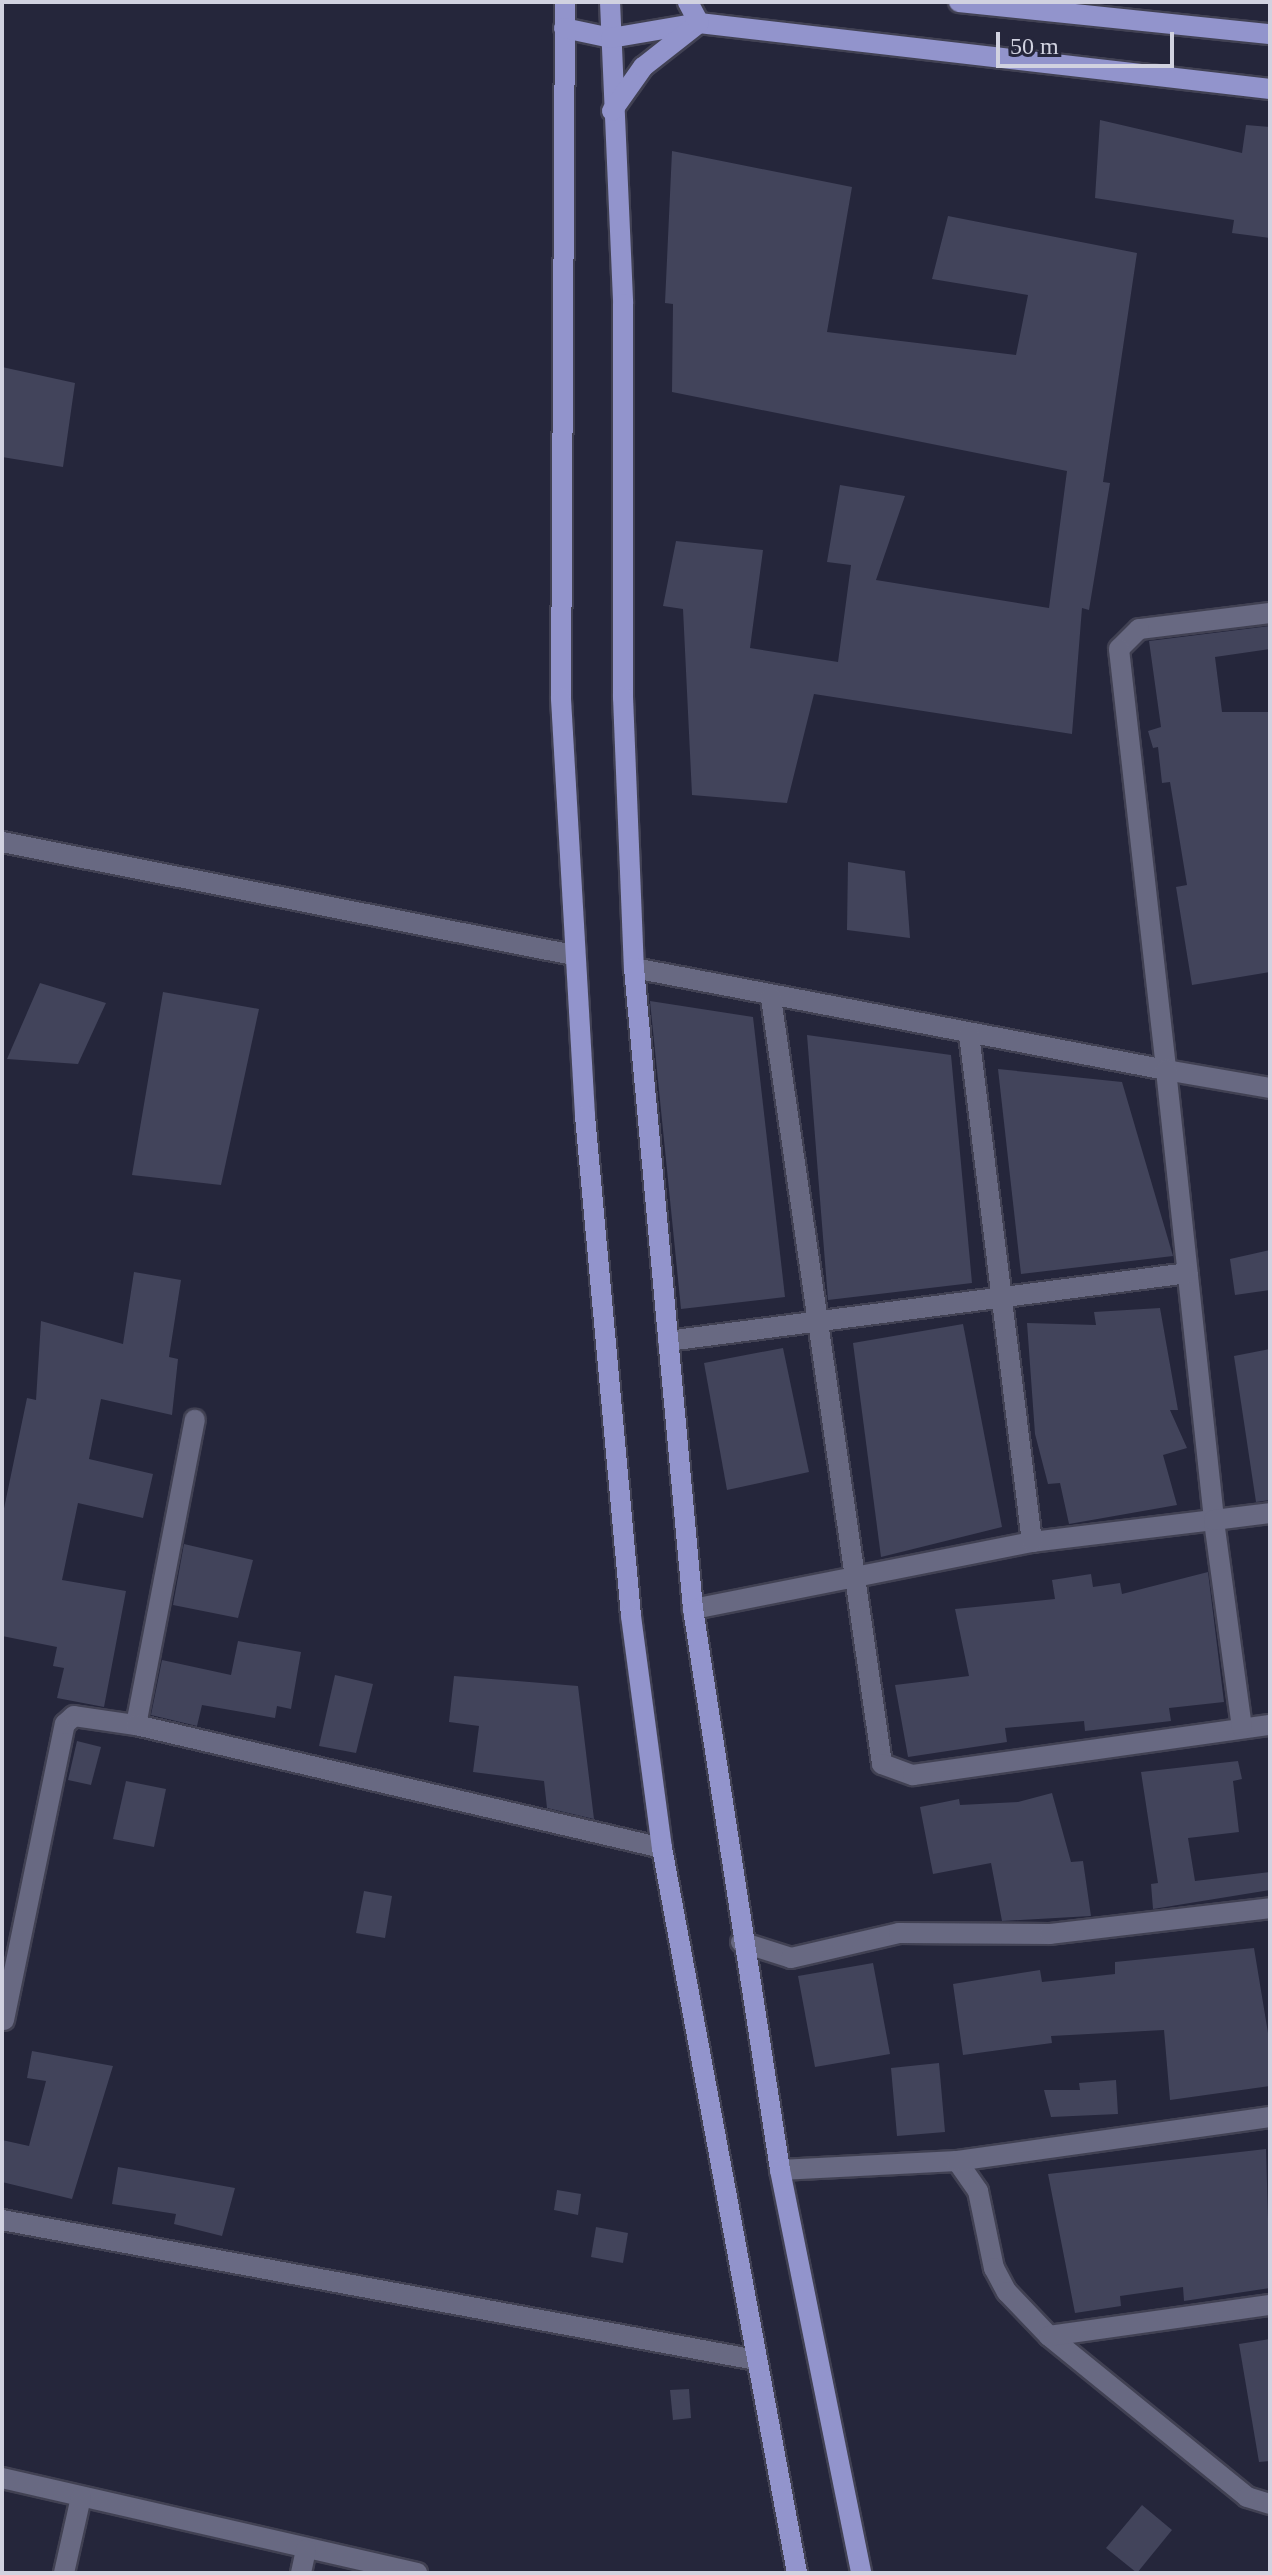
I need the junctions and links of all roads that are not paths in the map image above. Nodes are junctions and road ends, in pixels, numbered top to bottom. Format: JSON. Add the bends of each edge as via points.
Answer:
{"nodes":[{"id":1,"x":565,"y":2,"type":"edge"},
{"id":2,"x":610,"y":2,"type":"edge"},
{"id":3,"x":688,"y":2,"type":"edge"},
{"id":4,"x":959,"y":2,"type":"edge"},
{"id":5,"x":699,"y":23,"type":"junction"},
{"id":6,"x":564,"y":28,"type":"junction"},
{"id":7,"x":1270,"y":34,"type":"edge"},
{"id":8,"x":611,"y":38,"type":"junction"},
{"id":9,"x":1270,"y":89,"type":"edge"},
{"id":10,"x":612,"y":111,"type":"junction"},
{"id":11,"x":1270,"y":613,"type":"edge"},
{"id":12,"x":2,"y":842,"type":"edge"},
{"id":13,"x":573,"y":955,"type":"junction"},
{"id":14,"x":634,"y":968,"type":"junction"},
{"id":15,"x":771,"y":998,"type":"junction"},
{"id":16,"x":969,"y":1034,"type":"junction"},
{"id":17,"x":1166,"y":1070,"type":"junction"},
{"id":18,"x":1270,"y":1088,"type":"edge"},
{"id":19,"x":1188,"y":1273,"type":"junction"},
{"id":20,"x":1002,"y":1297,"type":"junction"},
{"id":21,"x":817,"y":1321,"type":"junction"},
{"id":22,"x":668,"y":1341,"type":"junction"},
{"id":23,"x":195,"y":1420,"type":"dead end"},
{"id":24,"x":1270,"y":1513,"type":"edge"},
{"id":25,"x":1214,"y":1520,"type":"junction"},
{"id":26,"x":1032,"y":1542,"type":"junction"},
{"id":27,"x":856,"y":1576,"type":"junction"},
{"id":28,"x":693,"y":1609,"type":"junction"},
{"id":29,"x":136,"y":1725,"type":"junction"},
{"id":30,"x":1270,"y":1725,"type":"edge"},
{"id":31,"x":1242,"y":1728,"type":"junction"},
{"id":32,"x":662,"y":1848,"type":"junction"},
{"id":33,"x":1270,"y":1908,"type":"edge"},
{"id":34,"x":741,"y":1942,"type":"junction"},
{"id":35,"x":4,"y":2020,"type":"dead end"},
{"id":36,"x":1270,"y":2117,"type":"edge"},
{"id":37,"x":957,"y":2161,"type":"junction"},
{"id":38,"x":780,"y":2170,"type":"junction"},
{"id":39,"x":2,"y":2220,"type":"edge"},
{"id":40,"x":1270,"y":2305,"type":"edge"},
{"id":41,"x":1049,"y":2336,"type":"junction"},
{"id":42,"x":756,"y":2360,"type":"junction"},
{"id":43,"x":2,"y":2478,"type":"edge"},
{"id":44,"x":81,"y":2497,"type":"junction"},
{"id":45,"x":1270,"y":2504,"type":"edge"},
{"id":46,"x":306,"y":2550,"type":"junction"},
{"id":47,"x":64,"y":2573,"type":"edge"},
{"id":48,"x":301,"y":2573,"type":"edge"},
{"id":49,"x":417,"y":2573,"type":"edge"},
{"id":50,"x":797,"y":2573,"type":"edge"},
{"id":51,"x":861,"y":2573,"type":"edge"}],
"edges":[{"from":1,"to":6,"type":"main road"},
{"from":2,"to":8,"type":"main road"},
{"from":3,"to":5,"type":"main road"},
{"from":4,"to":7,"type":"main road"},
{"from":5,"to":8,"type":"main road"},
{"from":5,"to":9,"type":"main road"},
{"from":5,"to":10,"type":"main road","via":[[643,67]]},
{"from":6,"to":8,"type":"main road"},
{"from":6,"to":13,"type":"main road","via":[[561,699]]},
{"from":8,"to":10,"type":"main road"},
{"from":10,"to":14,"type":"main road","via":[[623,304],[623,697]]},
{"from":11,"to":17,"type":"street","via":[[1139,629],[1119,649]]},
{"from":12,"to":13,"type":"street"},
{"from":13,"to":32,"type":"main road","via":[[631,1616]]},
{"from":14,"to":15,"type":"street"},
{"from":14,"to":22,"type":"main road"},
{"from":15,"to":16,"type":"street"},
{"from":15,"to":21,"type":"street"},
{"from":16,"to":17,"type":"street"},
{"from":16,"to":20,"type":"street"},
{"from":17,"to":18,"type":"street"},
{"from":17,"to":19,"type":"street"},
{"from":19,"to":20,"type":"street"},
{"from":19,"to":25,"type":"street"},
{"from":20,"to":21,"type":"street"},
{"from":20,"to":26,"type":"street"},
{"from":21,"to":22,"type":"street"},
{"from":21,"to":27,"type":"street"},
{"from":22,"to":28,"type":"main road"},
{"from":23,"to":29,"type":"street"},
{"from":24,"to":25,"type":"street"},
{"from":25,"to":26,"type":"street"},
{"from":25,"to":31,"type":"street"},
{"from":26,"to":27,"type":"street"},
{"from":27,"to":28,"type":"street"},
{"from":27,"to":31,"type":"street","via":[[877,1754],[891,1772],[913,1775]]},
{"from":28,"to":34,"type":"main road"},
{"from":29,"to":32,"type":"street"},
{"from":29,"to":35,"type":"street","via":[[74,1716],[65,1724]]},
{"from":30,"to":31,"type":"street"},
{"from":32,"to":42,"type":"main road"},
{"from":33,"to":34,"type":"street","via":[[1050,1934],[899,1933],[791,1958]]},
{"from":34,"to":38,"type":"main road"},
{"from":36,"to":37,"type":"street"},
{"from":37,"to":38,"type":"street"},
{"from":37,"to":41,"type":"street","via":[[978,2191],[994,2268],[1007,2292]]},
{"from":38,"to":51,"type":"main road"},
{"from":39,"to":42,"type":"street"},
{"from":40,"to":41,"type":"street"},
{"from":41,"to":45,"type":"street","via":[[1247,2497]]},
{"from":42,"to":50,"type":"main road"},
{"from":43,"to":44,"type":"street"},
{"from":44,"to":46,"type":"street"},
{"from":44,"to":47,"type":"street"},
{"from":46,"to":48,"type":"street"},
{"from":46,"to":49,"type":"street"}]}
